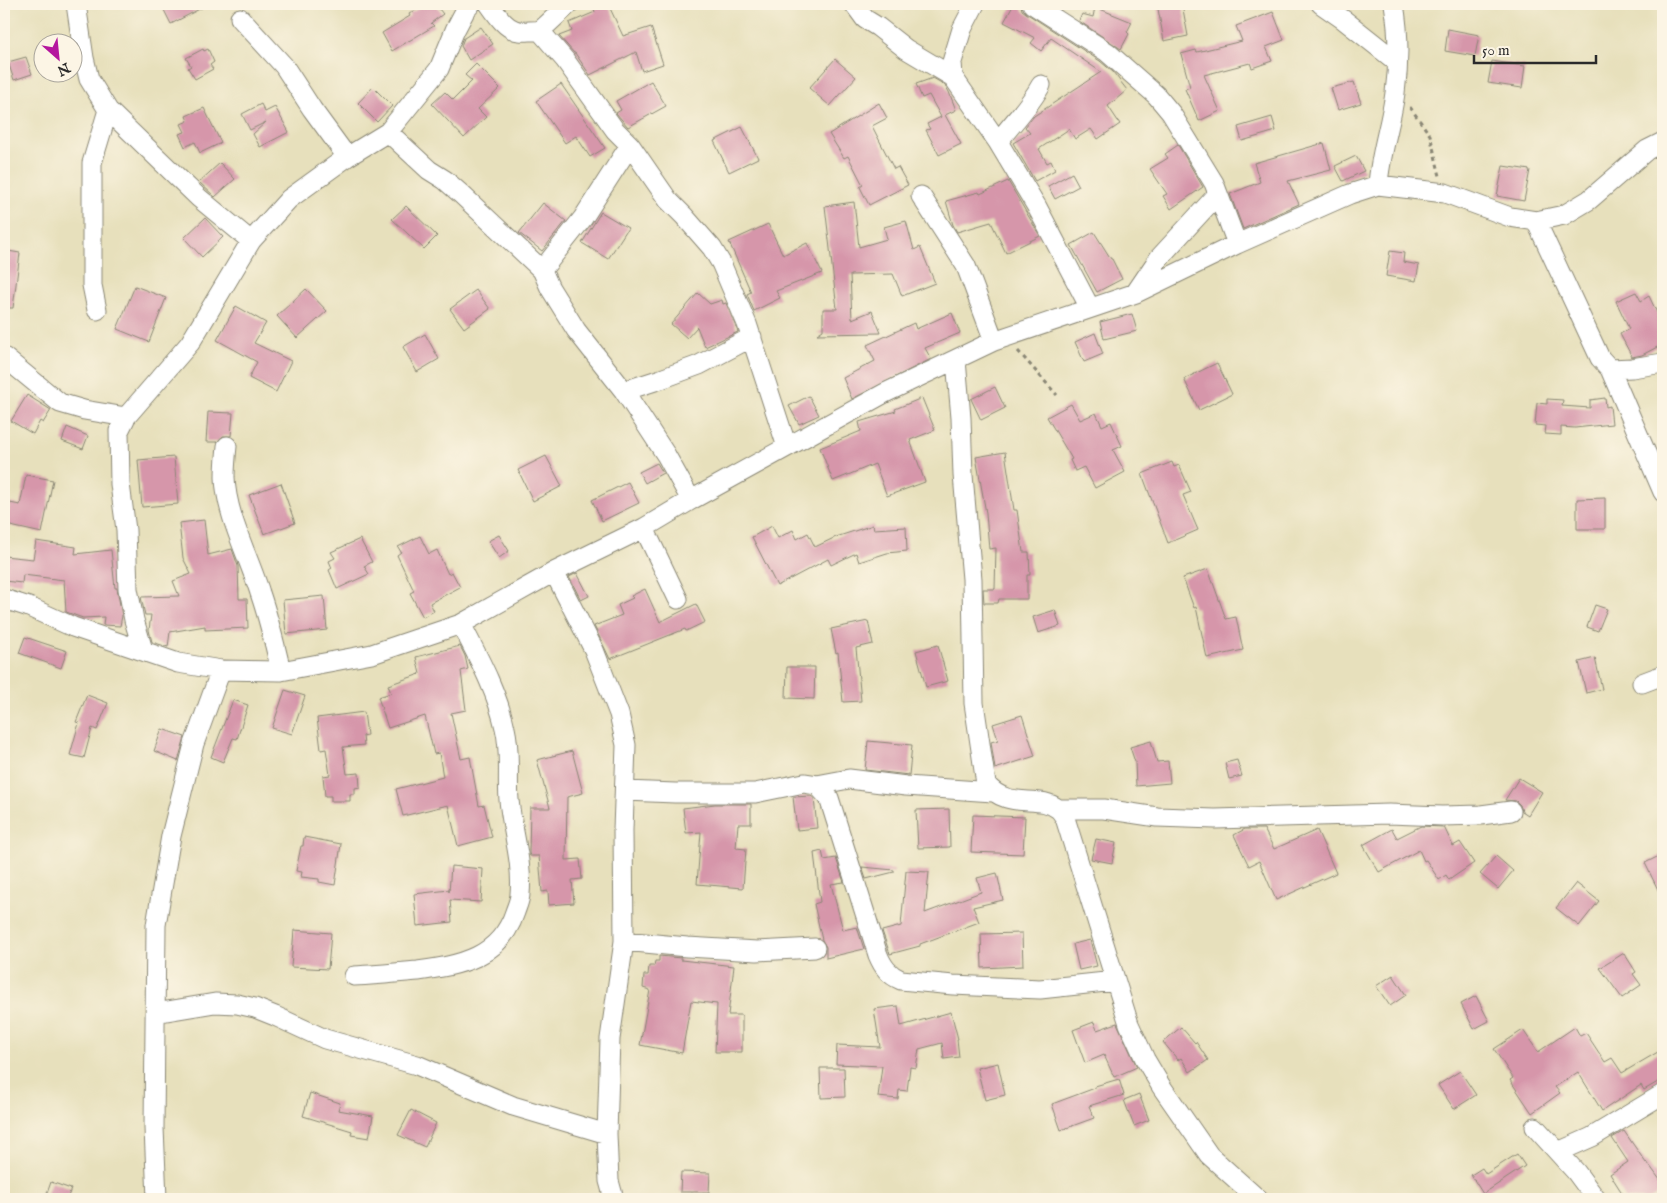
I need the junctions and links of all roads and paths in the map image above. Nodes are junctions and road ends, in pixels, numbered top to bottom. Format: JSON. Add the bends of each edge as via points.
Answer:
{"nodes":[{"id":1,"x":76,"y":4,"type":"edge"},
{"id":2,"x":471,"y":4,"type":"edge"},
{"id":3,"x":489,"y":4,"type":"edge"},
{"id":4,"x":569,"y":4,"type":"edge"},
{"id":5,"x":854,"y":4,"type":"edge"},
{"id":6,"x":974,"y":4,"type":"edge"},
{"id":7,"x":1032,"y":4,"type":"edge"},
{"id":8,"x":1321,"y":4,"type":"edge"},
{"id":9,"x":1394,"y":4,"type":"edge"},
{"id":10,"x":240,"y":18,"type":"dead end"},
{"id":11,"x":540,"y":31,"type":"junction"},
{"id":12,"x":1397,"y":62,"type":"junction"},
{"id":13,"x":953,"y":77,"type":"junction"},
{"id":14,"x":1041,"y":85,"type":"dead end"},
{"id":15,"x":1395,"y":93,"type":"junction"},
{"id":16,"x":108,"y":110,"type":"junction"},
{"id":17,"x":388,"y":132,"type":"junction"},
{"id":18,"x":998,"y":142,"type":"junction"},
{"id":19,"x":1663,"y":142,"type":"edge"},
{"id":20,"x":630,"y":145,"type":"junction"},
{"id":21,"x":348,"y":157,"type":"junction"},
{"id":22,"x":1378,"y":185,"type":"junction"},
{"id":23,"x":1445,"y":193,"type":"junction"},
{"id":24,"x":1218,"y":194,"type":"junction"},
{"id":25,"x":921,"y":196,"type":"dead end"},
{"id":26,"x":1536,"y":221,"type":"junction"},
{"id":27,"x":251,"y":241,"type":"junction"},
{"id":28,"x":1237,"y":244,"type":"junction"},
{"id":29,"x":542,"y":270,"type":"junction"},
{"id":30,"x":1136,"y":293,"type":"junction"},
{"id":31,"x":1090,"y":308,"type":"junction"},
{"id":32,"x":97,"y":310,"type":"dead end"},
{"id":33,"x":752,"y":337,"type":"junction"},
{"id":34,"x":1001,"y":339,"type":"junction"},
{"id":35,"x":4,"y":357,"type":"edge"},
{"id":36,"x":956,"y":360,"type":"junction"},
{"id":37,"x":1663,"y":363,"type":"edge"},
{"id":38,"x":1610,"y":369,"type":"junction"},
{"id":39,"x":624,"y":391,"type":"junction"},
{"id":40,"x":1056,"y":394,"type":"dead end"},
{"id":41,"x":126,"y":417,"type":"junction"},
{"id":42,"x":227,"y":446,"type":"dead end"},
{"id":43,"x":787,"y":447,"type":"junction"},
{"id":44,"x":1663,"y":492,"type":"edge"},
{"id":45,"x":691,"y":500,"type":"junction"},
{"id":46,"x":644,"y":528,"type":"junction"},
{"id":47,"x":554,"y":572,"type":"junction"},
{"id":48,"x":4,"y":599,"type":"edge"},
{"id":49,"x":678,"y":599,"type":"dead end"},
{"id":50,"x":461,"y":624,"type":"junction"},
{"id":51,"x":143,"y":650,"type":"junction"},
{"id":52,"x":220,"y":670,"type":"junction"},
{"id":53,"x":281,"y":671,"type":"junction"},
{"id":54,"x":1663,"y":675,"type":"edge"},
{"id":55,"x":1642,"y":683,"type":"dead end"},
{"id":56,"x":817,"y":784,"type":"junction"},
{"id":57,"x":625,"y":790,"type":"junction"},
{"id":58,"x":993,"y":792,"type":"junction"},
{"id":59,"x":1059,"y":809,"type":"junction"},
{"id":60,"x":1511,"y":811,"type":"dead end"},
{"id":61,"x":624,"y":941,"type":"junction"},
{"id":62,"x":815,"y":948,"type":"dead end"},
{"id":63,"x":354,"y":976,"type":"dead end"},
{"id":64,"x":1115,"y":980,"type":"junction"},
{"id":65,"x":155,"y":1013,"type":"junction"},
{"id":66,"x":1663,"y":1094,"type":"edge"},
{"id":67,"x":1535,"y":1127,"type":"dead end"},
{"id":68,"x":607,"y":1134,"type":"junction"},
{"id":69,"x":1558,"y":1152,"type":"junction"},
{"id":70,"x":157,"y":1199,"type":"edge"},
{"id":71,"x":614,"y":1199,"type":"edge"},
{"id":72,"x":1258,"y":1199,"type":"edge"},
{"id":73,"x":1596,"y":1199,"type":"edge"}],
"edges":[{"from":1,"to":16,"type":"street","via":[[89,79]]},
{"from":2,"to":17,"type":"street","via":[[455,30],[439,69]]},
{"from":3,"to":11,"type":"street","via":[[509,28]]},
{"from":4,"to":11,"type":"street"},
{"from":5,"to":13,"type":"street","via":[[865,19],[906,50]]},
{"from":6,"to":13,"type":"street","via":[[952,62]]},
{"from":7,"to":24,"type":"street","via":[[1107,52],[1156,95],[1171,113]]},
{"from":8,"to":12,"type":"street"},
{"from":9,"to":12,"type":"street"},
{"from":10,"to":21,"type":"street","via":[[284,66]]},
{"from":11,"to":20,"type":"street"},
{"from":12,"to":15,"type":"street"},
{"from":13,"to":18,"type":"street"},
{"from":14,"to":18,"type":"street","via":[[1032,102]]},
{"from":15,"to":22,"type":"street","via":[[1379,164]]},
{"from":15,"to":23,"type":"path","via":[[1406,102],[1430,135]]},
{"from":16,"to":27,"type":"street","via":[[199,198]]},
{"from":16,"to":32,"type":"street","via":[[92,163],[92,285]]},
{"from":17,"to":21,"type":"street"},
{"from":17,"to":29,"type":"street","via":[[461,194]]},
{"from":18,"to":31,"type":"street","via":[[1037,207]]},
{"from":19,"to":26,"type":"street","via":[[1647,150],[1589,200],[1564,214]]},
{"from":20,"to":29,"type":"street","via":[[582,218]]},
{"from":20,"to":33,"type":"street","via":[[668,200],[712,248]]},
{"from":21,"to":27,"type":"street","via":[[289,199]]},
{"from":22,"to":23,"type":"street"},
{"from":22,"to":28,"type":"street","via":[[1350,194]]},
{"from":23,"to":26,"type":"street","via":[[1510,217]]},
{"from":24,"to":28,"type":"street"},
{"from":24,"to":30,"type":"street","via":[[1158,258]]},
{"from":25,"to":34,"type":"street","via":[[966,266]]},
{"from":26,"to":38,"type":"street","via":[[1600,358]]},
{"from":27,"to":41,"type":"street","via":[[190,343]]},
{"from":28,"to":30,"type":"street"},
{"from":29,"to":39,"type":"street","via":[[576,330]]},
{"from":30,"to":31,"type":"street"},
{"from":31,"to":34,"type":"street"},
{"from":33,"to":39,"type":"street","via":[[699,365]]},
{"from":33,"to":43,"type":"street"},
{"from":34,"to":36,"type":"street"},
{"from":34,"to":40,"type":"path"},
{"from":35,"to":41,"type":"street","via":[[60,403]]},
{"from":36,"to":43,"type":"street","via":[[885,393]]},
{"from":36,"to":58,"type":"street","via":[[972,579],[974,703],[986,784]]},
{"from":37,"to":38,"type":"street"},
{"from":38,"to":44,"type":"street"},
{"from":39,"to":45,"type":"street","via":[[666,454]]},
{"from":41,"to":51,"type":"street","via":[[119,431],[120,484],[128,589]]},
{"from":42,"to":53,"type":"street","via":[[227,495],[260,592]]},
{"from":43,"to":45,"type":"street"},
{"from":45,"to":46,"type":"street"},
{"from":46,"to":47,"type":"street"},
{"from":46,"to":49,"type":"street"},
{"from":47,"to":50,"type":"street"},
{"from":47,"to":57,"type":"street","via":[[594,650],[619,714],[626,745]]},
{"from":48,"to":51,"type":"street","via":[[29,606],[73,627]]},
{"from":50,"to":53,"type":"street","via":[[372,654]]},
{"from":50,"to":63,"type":"street","via":[[496,695],[506,729],[509,799],[520,873],[520,896],[500,939],[467,961],[391,975]]},
{"from":51,"to":52,"type":"street","via":[[178,663]]},
{"from":52,"to":53,"type":"street"},
{"from":52,"to":65,"type":"street","via":[[194,744],[171,836],[156,925]]},
{"from":54,"to":55,"type":"street"},
{"from":56,"to":57,"type":"street","via":[[804,783],[755,793]]},
{"from":56,"to":58,"type":"street","via":[[849,779]]},
{"from":56,"to":64,"type":"street","via":[[829,798],[878,955],[895,977],[953,985],[1040,989]]},
{"from":57,"to":61,"type":"street"},
{"from":58,"to":59,"type":"street","via":[[1014,800],[1047,803]]},
{"from":59,"to":60,"type":"street","via":[[1104,809],[1157,817],[1215,819],[1461,815]]},
{"from":59,"to":64,"type":"street","via":[[1065,818]]},
{"from":61,"to":62,"type":"street","via":[[757,951]]},
{"from":61,"to":68,"type":"street","via":[[610,1039]]},
{"from":64,"to":72,"type":"street","via":[[1129,1024],[1161,1086],[1209,1155]]},
{"from":65,"to":68,"type":"street","via":[[215,1004],[254,1008],[325,1039],[418,1065],[512,1106]]},
{"from":65,"to":70,"type":"street"},
{"from":66,"to":69,"type":"street","via":[[1592,1137]]},
{"from":67,"to":69,"type":"street"},
{"from":68,"to":71,"type":"street","via":[[609,1181]]},
{"from":69,"to":73,"type":"street"}]}
